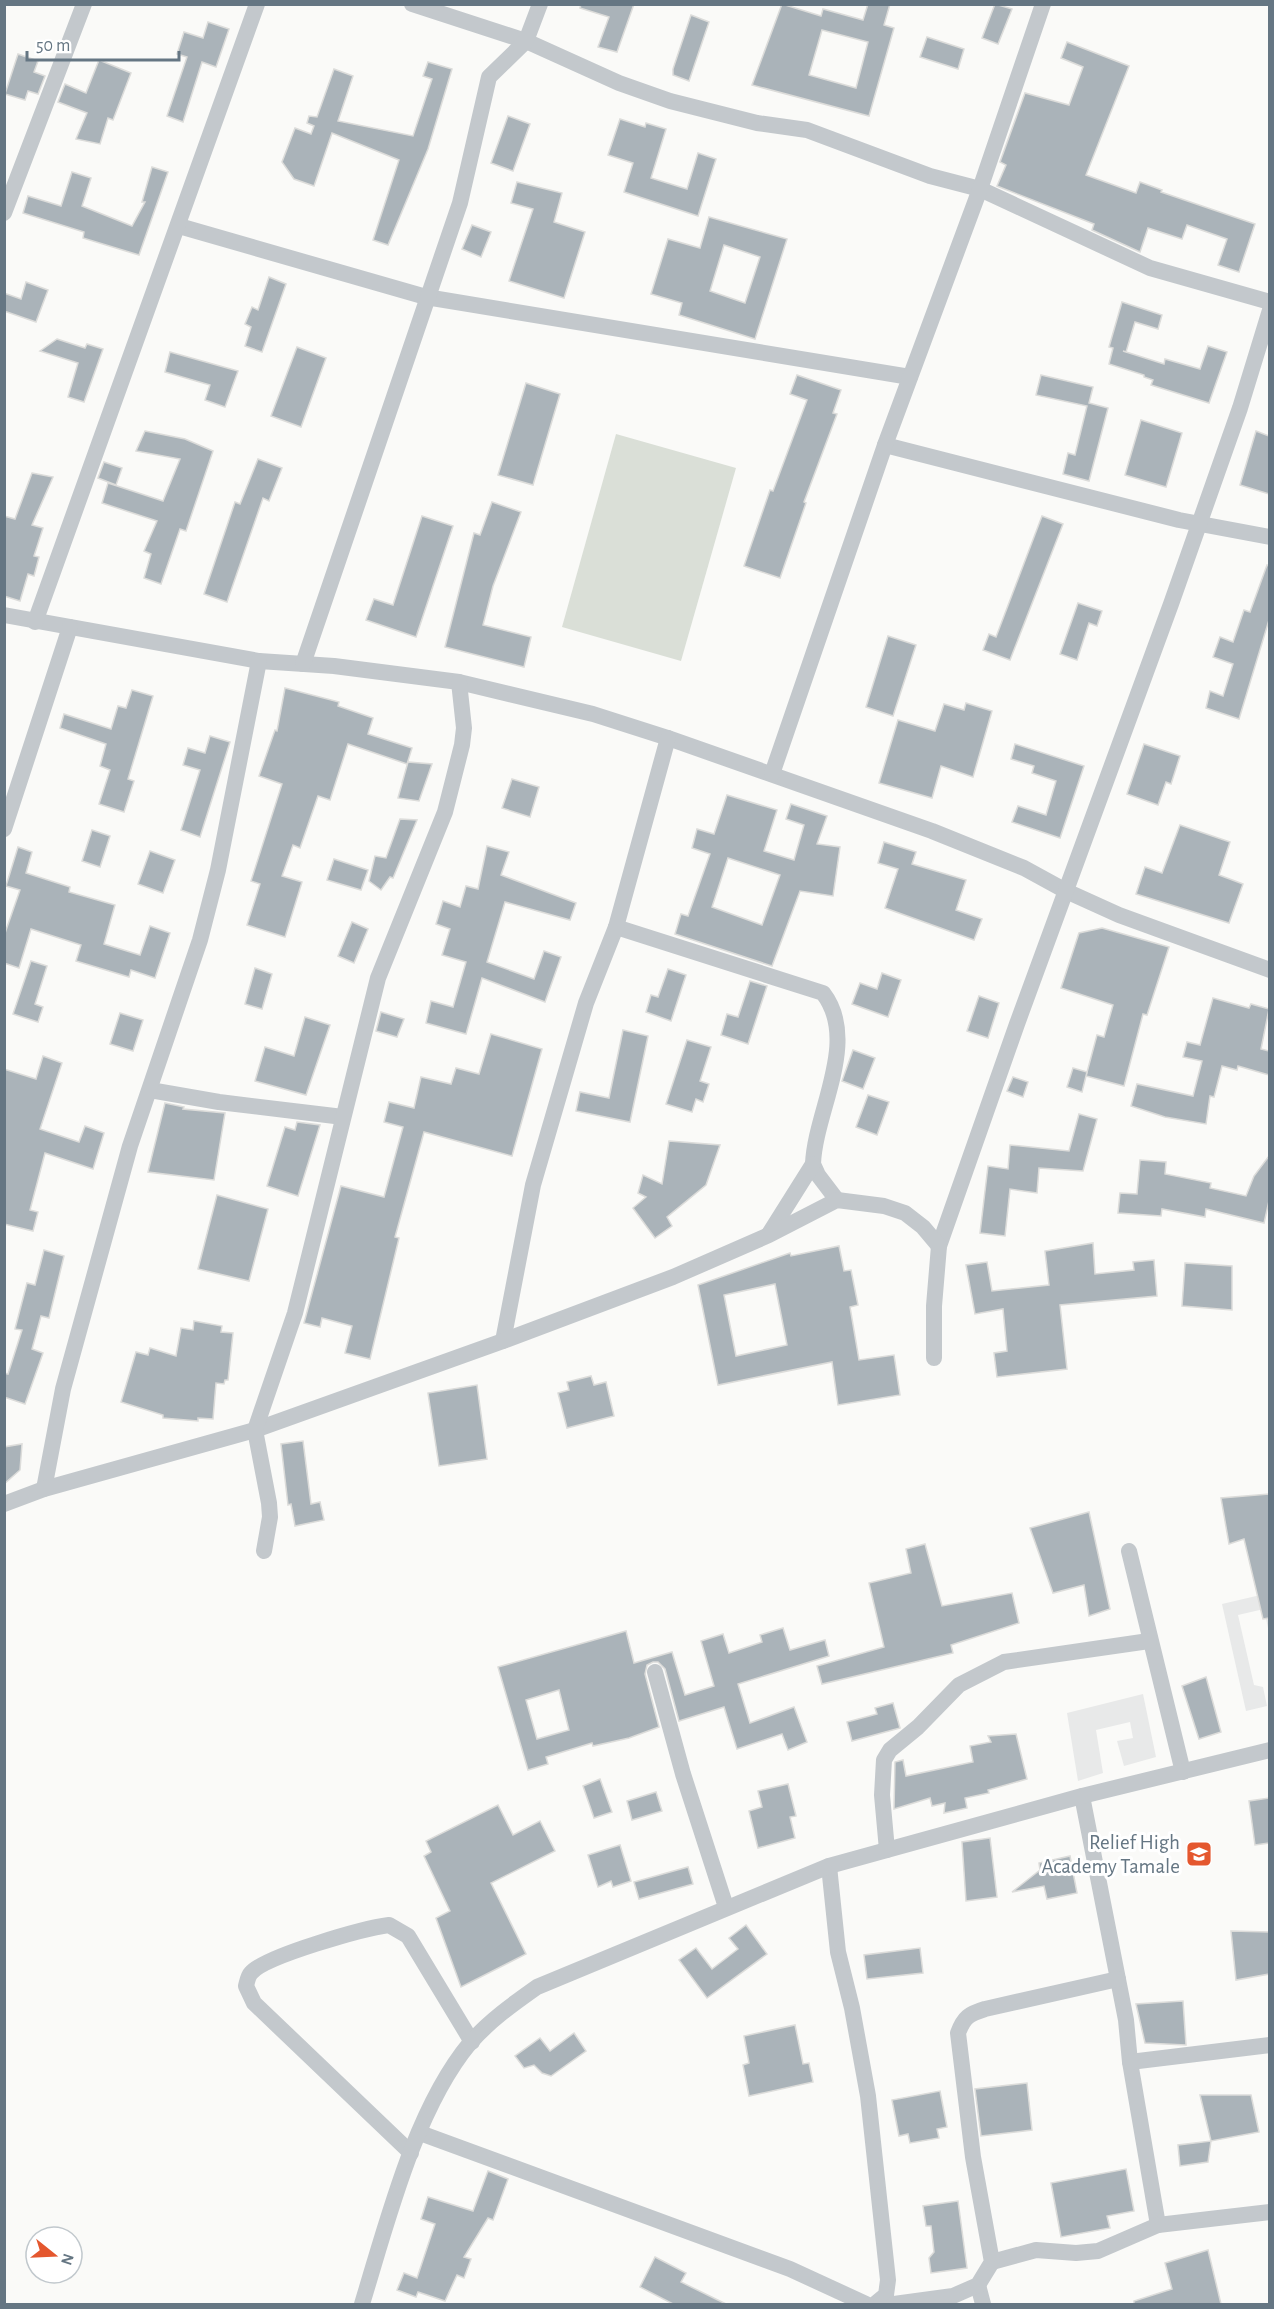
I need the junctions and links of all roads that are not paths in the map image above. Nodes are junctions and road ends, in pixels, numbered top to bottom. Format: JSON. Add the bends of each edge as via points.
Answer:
{"nodes":[{"id":1,"x":84,"y":4,"type":"edge"},
{"id":2,"x":257,"y":4,"type":"edge"},
{"id":3,"x":412,"y":4,"type":"edge"},
{"id":4,"x":540,"y":4,"type":"edge"},
{"id":5,"x":1042,"y":4,"type":"edge"},
{"id":6,"x":526,"y":41,"type":"junction"},
{"id":7,"x":980,"y":189,"type":"junction"},
{"id":8,"x":4,"y":213,"type":"edge"},
{"id":9,"x":179,"y":226,"type":"junction"},
{"id":10,"x":426,"y":297,"type":"junction"},
{"id":11,"x":1269,"y":302,"type":"edge"},
{"id":12,"x":1269,"y":310,"type":"edge"},
{"id":13,"x":910,"y":377,"type":"junction"},
{"id":14,"x":885,"y":445,"type":"junction"},
{"id":15,"x":1199,"y":524,"type":"junction"},
{"id":16,"x":1269,"y":537,"type":"edge"},
{"id":17,"x":4,"y":615,"type":"edge"},
{"id":18,"x":35,"y":622,"type":"junction"},
{"id":19,"x":70,"y":627,"type":"junction"},
{"id":20,"x":259,"y":661,"type":"junction"},
{"id":21,"x":303,"y":664,"type":"junction"},
{"id":22,"x":459,"y":682,"type":"junction"},
{"id":23,"x":668,"y":738,"type":"junction"},
{"id":24,"x":772,"y":774,"type":"junction"},
{"id":25,"x":4,"y":829,"type":"edge"},
{"id":26,"x":1066,"y":891,"type":"junction"},
{"id":27,"x":616,"y":927,"type":"junction"},
{"id":28,"x":1269,"y":970,"type":"edge"},
{"id":29,"x":150,"y":1090,"type":"junction"},
{"id":30,"x":343,"y":1117,"type":"junction"},
{"id":31,"x":813,"y":1164,"type":"junction"},
{"id":32,"x":837,"y":1200,"type":"junction"},
{"id":33,"x":769,"y":1235,"type":"junction"},
{"id":34,"x":939,"y":1246,"type":"junction"},
{"id":35,"x":503,"y":1341,"type":"junction"},
{"id":36,"x":934,"y":1358,"type":"dead end"},
{"id":37,"x":255,"y":1430,"type":"junction"},
{"id":38,"x":44,"y":1489,"type":"junction"},
{"id":39,"x":4,"y":1503,"type":"edge"},
{"id":40,"x":264,"y":1551,"type":"dead end"},
{"id":41,"x":1129,"y":1551,"type":"dead end"},
{"id":42,"x":1149,"y":1641,"type":"junction"},
{"id":43,"x":655,"y":1672,"type":"dead end"},
{"id":44,"x":1269,"y":1750,"type":"edge"},
{"id":45,"x":1183,"y":1772,"type":"junction"},
{"id":46,"x":1082,"y":1796,"type":"junction"},
{"id":47,"x":887,"y":1850,"type":"junction"},
{"id":48,"x":829,"y":1866,"type":"junction"},
{"id":49,"x":726,"y":1907,"type":"junction"},
{"id":50,"x":1118,"y":1979,"type":"junction"},
{"id":51,"x":472,"y":2042,"type":"junction"},
{"id":52,"x":1269,"y":2045,"type":"edge"},
{"id":53,"x":1130,"y":2062,"type":"junction"},
{"id":54,"x":420,"y":2133,"type":"junction"},
{"id":55,"x":411,"y":2153,"type":"junction"},
{"id":56,"x":1269,"y":2212,"type":"edge"},
{"id":57,"x":1158,"y":2225,"type":"junction"},
{"id":58,"x":992,"y":2262,"type":"junction"},
{"id":59,"x":978,"y":2285,"type":"junction"},
{"id":60,"x":368,"y":2303,"type":"edge"},
{"id":61,"x":866,"y":2304,"type":"edge"},
{"id":62,"x":875,"y":2304,"type":"edge"},
{"id":63,"x":894,"y":2304,"type":"edge"},
{"id":64,"x":982,"y":2304,"type":"edge"}],
"edges":[{"from":1,"to":8,"type":"street"},
{"from":2,"to":9,"type":"street"},
{"from":3,"to":6,"type":"street"},
{"from":4,"to":6,"type":"street"},
{"from":5,"to":7,"type":"street"},
{"from":6,"to":7,"type":"street","via":[[670,101],[757,123],[807,130],[930,176]]},
{"from":6,"to":10,"type":"street","via":[[489,77],[460,203]]},
{"from":7,"to":11,"type":"street","via":[[1150,268]]},
{"from":7,"to":13,"type":"street"},
{"from":9,"to":10,"type":"street"},
{"from":9,"to":18,"type":"street"},
{"from":10,"to":13,"type":"street"},
{"from":10,"to":21,"type":"street"},
{"from":12,"to":15,"type":"street"},
{"from":13,"to":14,"type":"street"},
{"from":14,"to":15,"type":"street"},
{"from":14,"to":24,"type":"street"},
{"from":15,"to":16,"type":"street"},
{"from":15,"to":26,"type":"street"},
{"from":17,"to":18,"type":"street"},
{"from":18,"to":19,"type":"street"},
{"from":19,"to":20,"type":"street"},
{"from":19,"to":25,"type":"street"},
{"from":20,"to":21,"type":"street"},
{"from":20,"to":29,"type":"street","via":[[218,870],[200,940]]},
{"from":21,"to":22,"type":"street"},
{"from":22,"to":23,"type":"street","via":[[593,714]]},
{"from":22,"to":30,"type":"street","via":[[464,728],[453,786],[378,978]]},
{"from":23,"to":24,"type":"street"},
{"from":23,"to":27,"type":"street"},
{"from":24,"to":26,"type":"street","via":[[988,853]]},
{"from":26,"to":28,"type":"street","via":[[1119,915]]},
{"from":26,"to":34,"type":"street"},
{"from":27,"to":31,"type":"street","via":[[823,993],[831,1006],[836,1041]]},
{"from":27,"to":35,"type":"street","via":[[586,1004],[533,1185]]},
{"from":29,"to":30,"type":"street"},
{"from":29,"to":38,"type":"street","via":[[130,1146],[63,1389]]},
{"from":30,"to":37,"type":"street","via":[[296,1313]]},
{"from":31,"to":32,"type":"street"},
{"from":31,"to":33,"type":"street"},
{"from":32,"to":33,"type":"street"},
{"from":32,"to":34,"type":"street","via":[[884,1206],[904,1213]]},
{"from":33,"to":35,"type":"street","via":[[674,1277]]},
{"from":34,"to":36,"type":"street"},
{"from":35,"to":37,"type":"street"},
{"from":37,"to":38,"type":"street"},
{"from":37,"to":40,"type":"street","via":[[269,1503]]},
{"from":38,"to":39,"type":"street"},
{"from":41,"to":42,"type":"street"},
{"from":42,"to":45,"type":"street"},
{"from":42,"to":47,"type":"street","via":[[1004,1662],[959,1685],[884,1760],[882,1795]]},
{"from":43,"to":49,"type":"street"},
{"from":44,"to":45,"type":"street"},
{"from":45,"to":46,"type":"street"},
{"from":46,"to":47,"type":"street"},
{"from":46,"to":50,"type":"street"},
{"from":47,"to":48,"type":"street"},
{"from":48,"to":49,"type":"street"},
{"from":48,"to":62,"type":"street","via":[[838,1952],[868,2096],[880,2188],[888,2280],[886,2295]]},
{"from":49,"to":51,"type":"street","via":[[537,1987],[498,2016]]},
{"from":50,"to":53,"type":"street"},
{"from":50,"to":58,"type":"street","via":[[985,2008],[963,2020],[958,2033],[973,2157]]},
{"from":51,"to":54,"type":"street","via":[[445,2079]]},
{"from":51,"to":55,"type":"street","via":[[408,1936],[389,1925],[265,1963],[250,1973],[246,1986],[254,2003]]},
{"from":52,"to":53,"type":"street"},
{"from":53,"to":57,"type":"street"},
{"from":54,"to":55,"type":"street"},
{"from":54,"to":61,"type":"street","via":[[790,2269]]},
{"from":55,"to":60,"type":"street"},
{"from":56,"to":57,"type":"street"},
{"from":57,"to":58,"type":"street","via":[[1098,2251],[1036,2250]]},
{"from":58,"to":59,"type":"street"},
{"from":59,"to":63,"type":"street","via":[[953,2296]]},
{"from":59,"to":64,"type":"street"}]}
